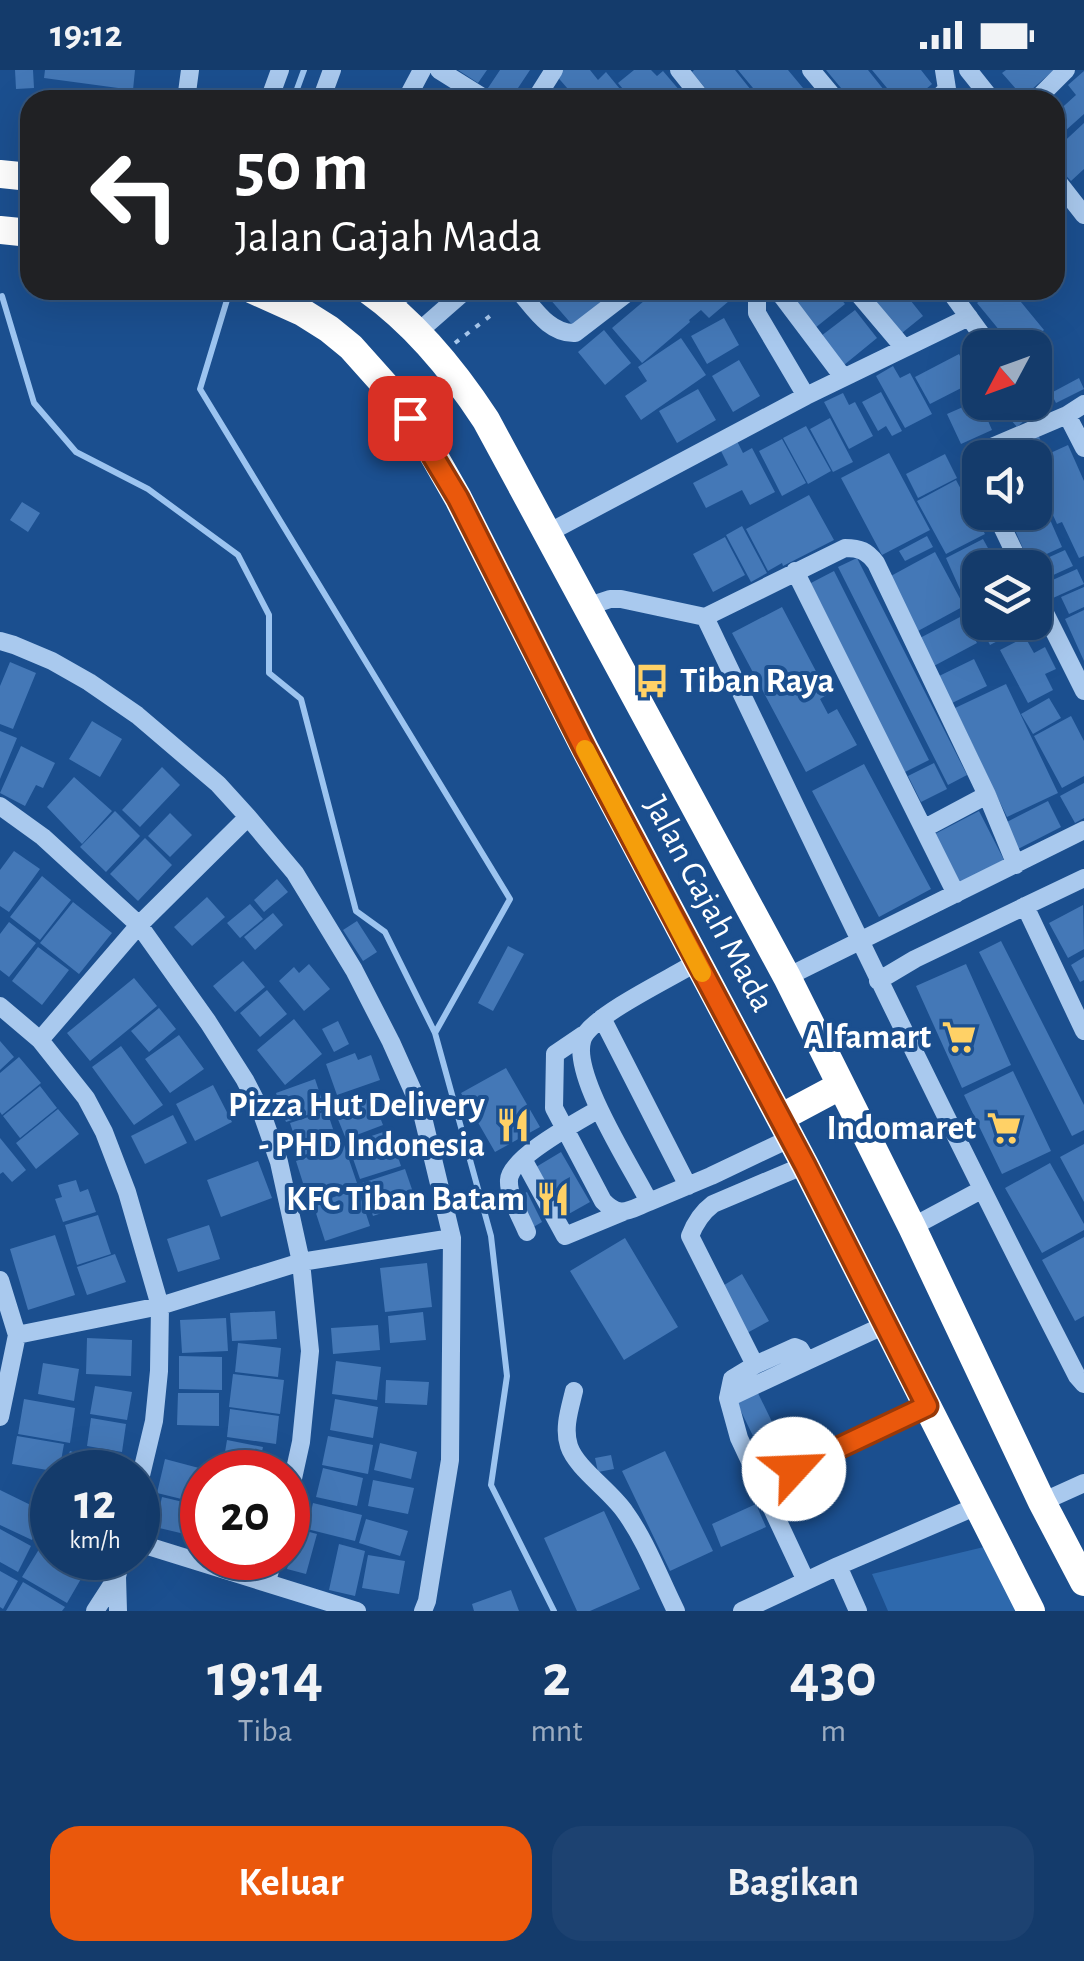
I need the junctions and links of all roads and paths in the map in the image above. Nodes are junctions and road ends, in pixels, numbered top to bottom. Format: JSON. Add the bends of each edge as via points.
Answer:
{"nodes":[{"id":1,"x":439,"y":70,"type":"edge"},
{"id":2,"x":678,"y":70,"type":"edge"},
{"id":3,"x":812,"y":70,"type":"edge"},
{"id":4,"x":968,"y":70,"type":"edge"},
{"id":5,"x":1066,"y":70,"type":"edge"},
{"id":6,"x":471,"y":90,"type":"edge"},
{"id":7,"x":695,"y":90,"type":"edge"},
{"id":8,"x":828,"y":90,"type":"edge"},
{"id":9,"x":984,"y":90,"type":"edge"},
{"id":10,"x":1046,"y":90,"type":"edge"},
{"id":11,"x":275,"y":300,"type":"edge"},
{"id":12,"x":393,"y":300,"type":"edge"},
{"id":13,"x":455,"y":300,"type":"edge"},
{"id":14,"x":527,"y":300,"type":"edge"},
{"id":15,"x":618,"y":300,"type":"edge"},
{"id":16,"x":757,"y":300,"type":"edge"},
{"id":17,"x":785,"y":300,"type":"edge"},
{"id":18,"x":863,"y":300,"type":"edge"},
{"id":19,"x":956,"y":300,"type":"edge"},
{"id":20,"x":490,"y":316,"type":"dead end"},
{"id":21,"x":969,"y":317,"type":"junction"},
{"id":22,"x":978,"y":330,"type":"edge"},
{"id":23,"x":417,"y":333,"type":"junction"},
{"id":24,"x":904,"y":348,"type":"junction"},
{"id":25,"x":438,"y":356,"type":"junction"},
{"id":26,"x":842,"y":377,"type":"junction"},
{"id":27,"x":806,"y":396,"type":"junction"},
{"id":28,"x":1084,"y":404,"type":"edge"},
{"id":29,"x":1067,"y":415,"type":"junction"},
{"id":30,"x":1008,"y":440,"type":"edge"},
{"id":31,"x":1084,"y":448,"type":"edge"},
{"id":32,"x":546,"y":534,"type":"junction"},
{"id":33,"x":795,"y":571,"type":"junction"},
{"id":34,"x":586,"y":607,"type":"junction"},
{"id":35,"x":704,"y":616,"type":"junction"},
{"id":36,"x":1052,"y":627,"type":"edge"},
{"id":37,"x":0,"y":642,"type":"edge"},
{"id":38,"x":1084,"y":690,"type":"edge"},
{"id":39,"x":987,"y":795,"type":"junction"},
{"id":40,"x":0,"y":806,"type":"edge"},
{"id":41,"x":248,"y":817,"type":"junction"},
{"id":42,"x":925,"y":828,"type":"junction"},
{"id":43,"x":1084,"y":830,"type":"edge"},
{"id":44,"x":1016,"y":865,"type":"junction"},
{"id":45,"x":1084,"y":878,"type":"edge"},
{"id":46,"x":956,"y":894,"type":"junction"},
{"id":47,"x":1024,"y":906,"type":"junction"},
{"id":48,"x":139,"y":924,"type":"junction"},
{"id":49,"x":859,"y":942,"type":"junction"},
{"id":50,"x":696,"y":962,"type":"junction"},
{"id":51,"x":787,"y":977,"type":"junction"},
{"id":52,"x":878,"y":981,"type":"junction"},
{"id":53,"x":0,"y":1006,"type":"edge"},
{"id":54,"x":602,"y":1018,"type":"junction"},
{"id":55,"x":1084,"y":1031,"type":"edge"},
{"id":56,"x":583,"y":1036,"type":"junction"},
{"id":57,"x":40,"y":1040,"type":"junction"},
{"id":58,"x":840,"y":1086,"type":"junction"},
{"id":59,"x":599,"y":1109,"type":"junction"},
{"id":60,"x":785,"y":1128,"type":"junction"},
{"id":61,"x":565,"y":1131,"type":"junction"},
{"id":62,"x":524,"y":1158,"type":"junction"},
{"id":63,"x":805,"y":1165,"type":"junction"},
{"id":64,"x":711,"y":1176,"type":"junction"},
{"id":65,"x":688,"y":1186,"type":"junction"},
{"id":66,"x":981,"y":1190,"type":"junction"},
{"id":67,"x":720,"y":1201,"type":"junction"},
{"id":68,"x":649,"y":1202,"type":"junction"},
{"id":69,"x":623,"y":1212,"type":"junction"},
{"id":70,"x":912,"y":1227,"type":"junction"},
{"id":71,"x":527,"y":1232,"type":"dead end"},
{"id":72,"x":452,"y":1238,"type":"junction"},
{"id":73,"x":301,"y":1262,"type":"junction"},
{"id":74,"x":0,"y":1280,"type":"edge"},
{"id":75,"x":160,"y":1306,"type":"junction"},
{"id":76,"x":886,"y":1325,"type":"junction"},
{"id":77,"x":18,"y":1334,"type":"junction"},
{"id":78,"x":806,"y":1361,"type":"junction"},
{"id":79,"x":756,"y":1365,"type":"junction"},
{"id":80,"x":1084,"y":1384,"type":"edge"},
{"id":81,"x":574,"y":1391,"type":"dead end"},
{"id":82,"x":728,"y":1398,"type":"junction"},
{"id":83,"x":927,"y":1406,"type":"junction"},
{"id":84,"x":0,"y":1417,"type":"edge"},
{"id":85,"x":147,"y":1450,"type":"edge"},
{"id":86,"x":298,"y":1450,"type":"edge"},
{"id":87,"x":1084,"y":1482,"type":"edge"},
{"id":88,"x":761,"y":1485,"type":"junction"},
{"id":89,"x":1042,"y":1502,"type":"junction"},
{"id":90,"x":977,"y":1506,"type":"junction"},
{"id":91,"x":160,"y":1550,"type":"edge"},
{"id":92,"x":838,"y":1566,"type":"junction"},
{"id":93,"x":116,"y":1580,"type":"edge"},
{"id":94,"x":117,"y":1580,"type":"edge"},
{"id":95,"x":806,"y":1581,"type":"junction"},
{"id":96,"x":266,"y":1582,"type":"joint"},
{"id":97,"x":1084,"y":1582,"type":"edge"},
{"id":98,"x":95,"y":1611,"type":"edge"},
{"id":99,"x":118,"y":1611,"type":"edge"},
{"id":100,"x":357,"y":1611,"type":"edge"},
{"id":101,"x":423,"y":1611,"type":"edge"},
{"id":102,"x":676,"y":1611,"type":"edge"},
{"id":103,"x":742,"y":1611,"type":"edge"},
{"id":104,"x":858,"y":1611,"type":"edge"},
{"id":105,"x":1031,"y":1611,"type":"edge"}],
"edges":[{"from":1,"to":6,"type":"street"},
{"from":2,"to":7,"type":"street"},
{"from":3,"to":8,"type":"street"},
{"from":4,"to":9,"type":"street"},
{"from":5,"to":10,"type":"street"},
{"from":11,"to":50,"type":"highway","name":"Jalan Gajah Mada","via":[[351,347],[426,442]]},
{"from":12,"to":23,"type":"highway","name":"Jalan Gajah Mada"},
{"from":13,"to":23,"type":"street"},
{"from":14,"to":15,"type":"street","via":[[552,328],[569,334]]},
{"from":16,"to":27,"type":"street","via":[[758,313]]},
{"from":17,"to":26,"type":"street"},
{"from":18,"to":24,"type":"street"},
{"from":19,"to":21,"type":"street"},
{"from":20,"to":25,"type":"path"},
{"from":21,"to":22,"type":"street"},
{"from":21,"to":24,"type":"street"},
{"from":23,"to":25,"type":"highway","name":"Jalan Gajah Mada"},
{"from":24,"to":26,"type":"street"},
{"from":25,"to":32,"type":"highway","name":"Jalan Gajah Mada","via":[[486,420]]},
{"from":26,"to":27,"type":"street"},
{"from":27,"to":32,"type":"street"},
{"from":28,"to":29,"type":"street"},
{"from":29,"to":30,"type":"street"},
{"from":29,"to":31,"type":"street"},
{"from":32,"to":34,"type":"highway","name":"Jalan Gajah Mada"},
{"from":33,"to":35,"type":"street"},
{"from":33,"to":39,"type":"street","via":[[845,548],[868,552]]},
{"from":33,"to":42,"type":"street"},
{"from":34,"to":35,"type":"street","via":[[621,599]]},
{"from":34,"to":51,"type":"highway","name":"Jalan Gajah Mada"},
{"from":35,"to":49,"type":"street"},
{"from":36,"to":38,"type":"street"},
{"from":37,"to":41,"type":"street","via":[[52,662],[137,714]]},
{"from":39,"to":42,"type":"street"},
{"from":39,"to":44,"type":"street"},
{"from":40,"to":48,"type":"street"},
{"from":41,"to":48,"type":"street"},
{"from":41,"to":72,"type":"street","via":[[295,873],[391,1042],[421,1109]]},
{"from":42,"to":46,"type":"street"},
{"from":43,"to":44,"type":"street"},
{"from":44,"to":46,"type":"street"},
{"from":45,"to":47,"type":"street"},
{"from":46,"to":49,"type":"street"},
{"from":47,"to":52,"type":"street"},
{"from":47,"to":55,"type":"street"},
{"from":48,"to":57,"type":"street"},
{"from":48,"to":73,"type":"street","via":[[260,1111],[280,1162]]},
{"from":49,"to":51,"type":"street"},
{"from":49,"to":52,"type":"street"},
{"from":50,"to":54,"type":"street"},
{"from":50,"to":60,"type":"highway","name":"Jalan Gajah Mada"},
{"from":51,"to":58,"type":"highway","name":"Jalan Gajah Mada"},
{"from":52,"to":66,"type":"street"},
{"from":53,"to":57,"type":"street"},
{"from":54,"to":56,"type":"street"},
{"from":54,"to":65,"type":"street"},
{"from":56,"to":59,"type":"street","via":[[582,1064]]},
{"from":56,"to":61,"type":"street","via":[[554,1054],[554,1108]]},
{"from":57,"to":75,"type":"street","via":[[104,1132]]},
{"from":58,"to":60,"type":"highway"},
{"from":58,"to":70,"type":"highway","name":"Jalan Gajah Mada"},
{"from":59,"to":61,"type":"street"},
{"from":59,"to":68,"type":"street"},
{"from":60,"to":63,"type":"highway","name":"Jalan Gajah Mada"},
{"from":60,"to":64,"type":"street"},
{"from":61,"to":62,"type":"street"},
{"from":61,"to":69,"type":"street","via":[[603,1201]]},
{"from":62,"to":69,"type":"street","via":[[566,1236]]},
{"from":62,"to":71,"type":"street","via":[[508,1180]]},
{"from":63,"to":67,"type":"street"},
{"from":63,"to":76,"type":"highway","name":"Jalan Gajah Mada"},
{"from":64,"to":65,"type":"street"},
{"from":64,"to":67,"type":"street","via":[[724,1193]]},
{"from":65,"to":68,"type":"street"},
{"from":66,"to":70,"type":"street"},
{"from":66,"to":80,"type":"street"},
{"from":67,"to":79,"type":"street","via":[[704,1211],[690,1236]]},
{"from":68,"to":69,"type":"street"},
{"from":70,"to":89,"type":"highway","name":"Jalan Gajah Mada"},
{"from":72,"to":73,"type":"street"},
{"from":72,"to":101,"type":"street","via":[[450,1460]]},
{"from":73,"to":75,"type":"street"},
{"from":73,"to":86,"type":"street","via":[[310,1351]]},
{"from":74,"to":77,"type":"street"},
{"from":75,"to":77,"type":"street"},
{"from":75,"to":85,"type":"street","via":[[156,1408]]},
{"from":76,"to":78,"type":"street"},
{"from":76,"to":83,"type":"highway","name":"Jalan Gajah Mada"},
{"from":77,"to":84,"type":"street"},
{"from":78,"to":79,"type":"street","via":[[795,1347]]},
{"from":78,"to":82,"type":"street"},
{"from":79,"to":82,"type":"street","via":[[732,1380]]},
{"from":81,"to":102,"type":"street","via":[[567,1426],[572,1454],[628,1516]]},
{"from":82,"to":88,"type":"street"},
{"from":83,"to":88,"type":"street"},
{"from":83,"to":90,"type":"highway","name":"Jalan Gajah Mada"},
{"from":87,"to":89,"type":"street"},
{"from":88,"to":95,"type":"street"},
{"from":89,"to":97,"type":"highway","name":"Jalan Gajah Mada"},
{"from":90,"to":92,"type":"street"},
{"from":90,"to":105,"type":"highway","name":"Jalan Gajah Mada"},
{"from":91,"to":96,"type":"street"},
{"from":92,"to":95,"type":"street"},
{"from":92,"to":104,"type":"street"},
{"from":93,"to":98,"type":"street"},
{"from":94,"to":99,"type":"street"},
{"from":95,"to":103,"type":"street"},
{"from":96,"to":100,"type":"street"}]}
